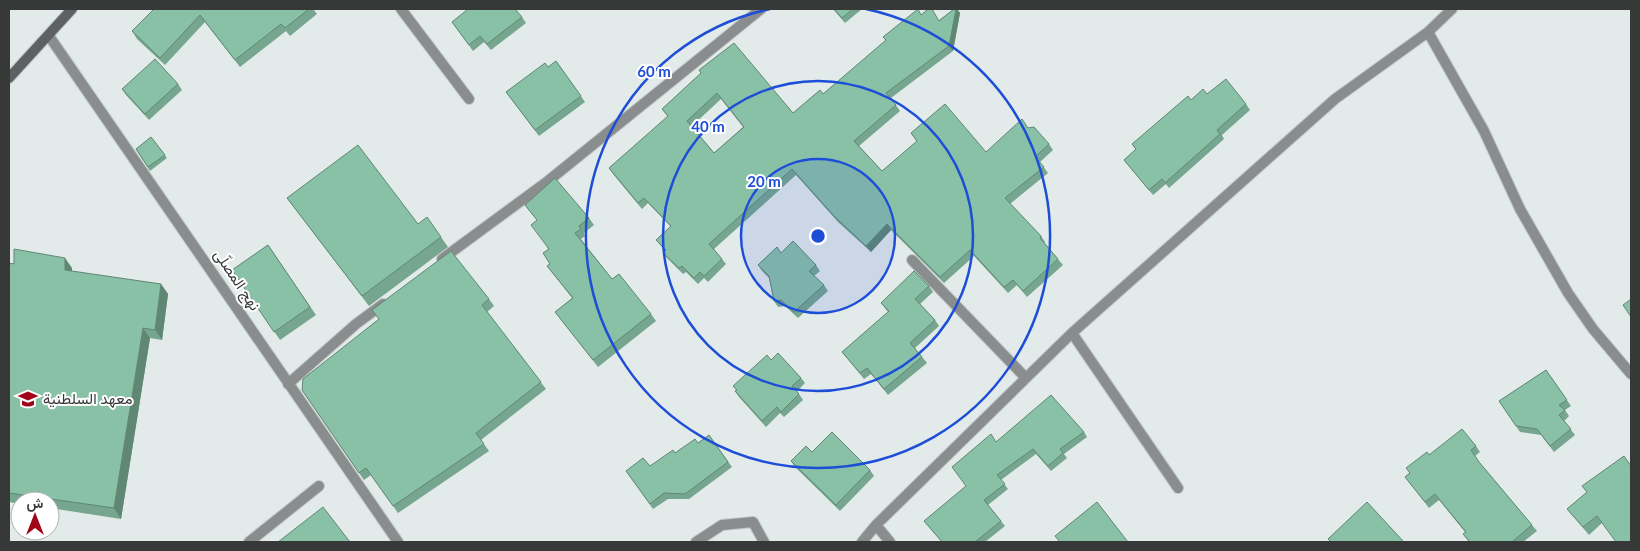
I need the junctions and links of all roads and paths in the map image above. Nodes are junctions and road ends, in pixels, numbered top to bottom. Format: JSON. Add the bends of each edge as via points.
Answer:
{"nodes":[{"id":1,"x":72,"y":9,"type":"edge"},
{"id":2,"x":401,"y":9,"type":"edge"},
{"id":3,"x":761,"y":9,"type":"edge"},
{"id":4,"x":1452,"y":9,"type":"edge"},
{"id":5,"x":1428,"y":32,"type":"junction"},
{"id":6,"x":49,"y":36,"type":"junction"},
{"id":7,"x":9,"y":78,"type":"edge"},
{"id":8,"x":469,"y":100,"type":"dead end"},
{"id":9,"x":912,"y":260,"type":"edge"},
{"id":10,"x":434,"y":265,"type":"edge"},
{"id":11,"x":395,"y":294,"type":"edge"},
{"id":12,"x":1072,"y":333,"type":"junction"},
{"id":13,"x":1631,"y":374,"type":"edge"},
{"id":14,"x":1025,"y":377,"type":"junction"},
{"id":15,"x":288,"y":384,"type":"junction"},
{"id":16,"x":319,"y":486,"type":"dead end"},
{"id":17,"x":1178,"y":488,"type":"dead end"},
{"id":18,"x":876,"y":524,"type":"junction"},
{"id":19,"x":249,"y":542,"type":"edge"},
{"id":20,"x":398,"y":542,"type":"edge"},
{"id":21,"x":696,"y":542,"type":"edge"},
{"id":22,"x":764,"y":542,"type":"edge"},
{"id":23,"x":862,"y":542,"type":"edge"},
{"id":24,"x":890,"y":542,"type":"edge"}],
"edges":[{"from":1,"to":6,"type":"main road"},
{"from":2,"to":8,"type":"street"},
{"from":3,"to":10,"type":"street","via":[[548,181]]},
{"from":4,"to":5,"type":"street"},
{"from":5,"to":12,"type":"street","via":[[1335,99]]},
{"from":5,"to":13,"type":"street","via":[[1484,131],[1520,208],[1568,293]]},
{"from":6,"to":7,"type":"main road"},
{"from":6,"to":15,"type":"street","name":"نهج المصلّى"},
{"from":9,"to":14,"type":"street"},
{"from":11,"to":15,"type":"street"},
{"from":12,"to":14,"type":"street"},
{"from":12,"to":17,"type":"street"},
{"from":14,"to":18,"type":"street"},
{"from":15,"to":20,"type":"street","name":"نهج المصلّى"},
{"from":16,"to":19,"type":"street"},
{"from":18,"to":23,"type":"street"},
{"from":18,"to":24,"type":"street"},
{"from":21,"to":22,"type":"street","via":[[722,524],[753,522]]}]}
